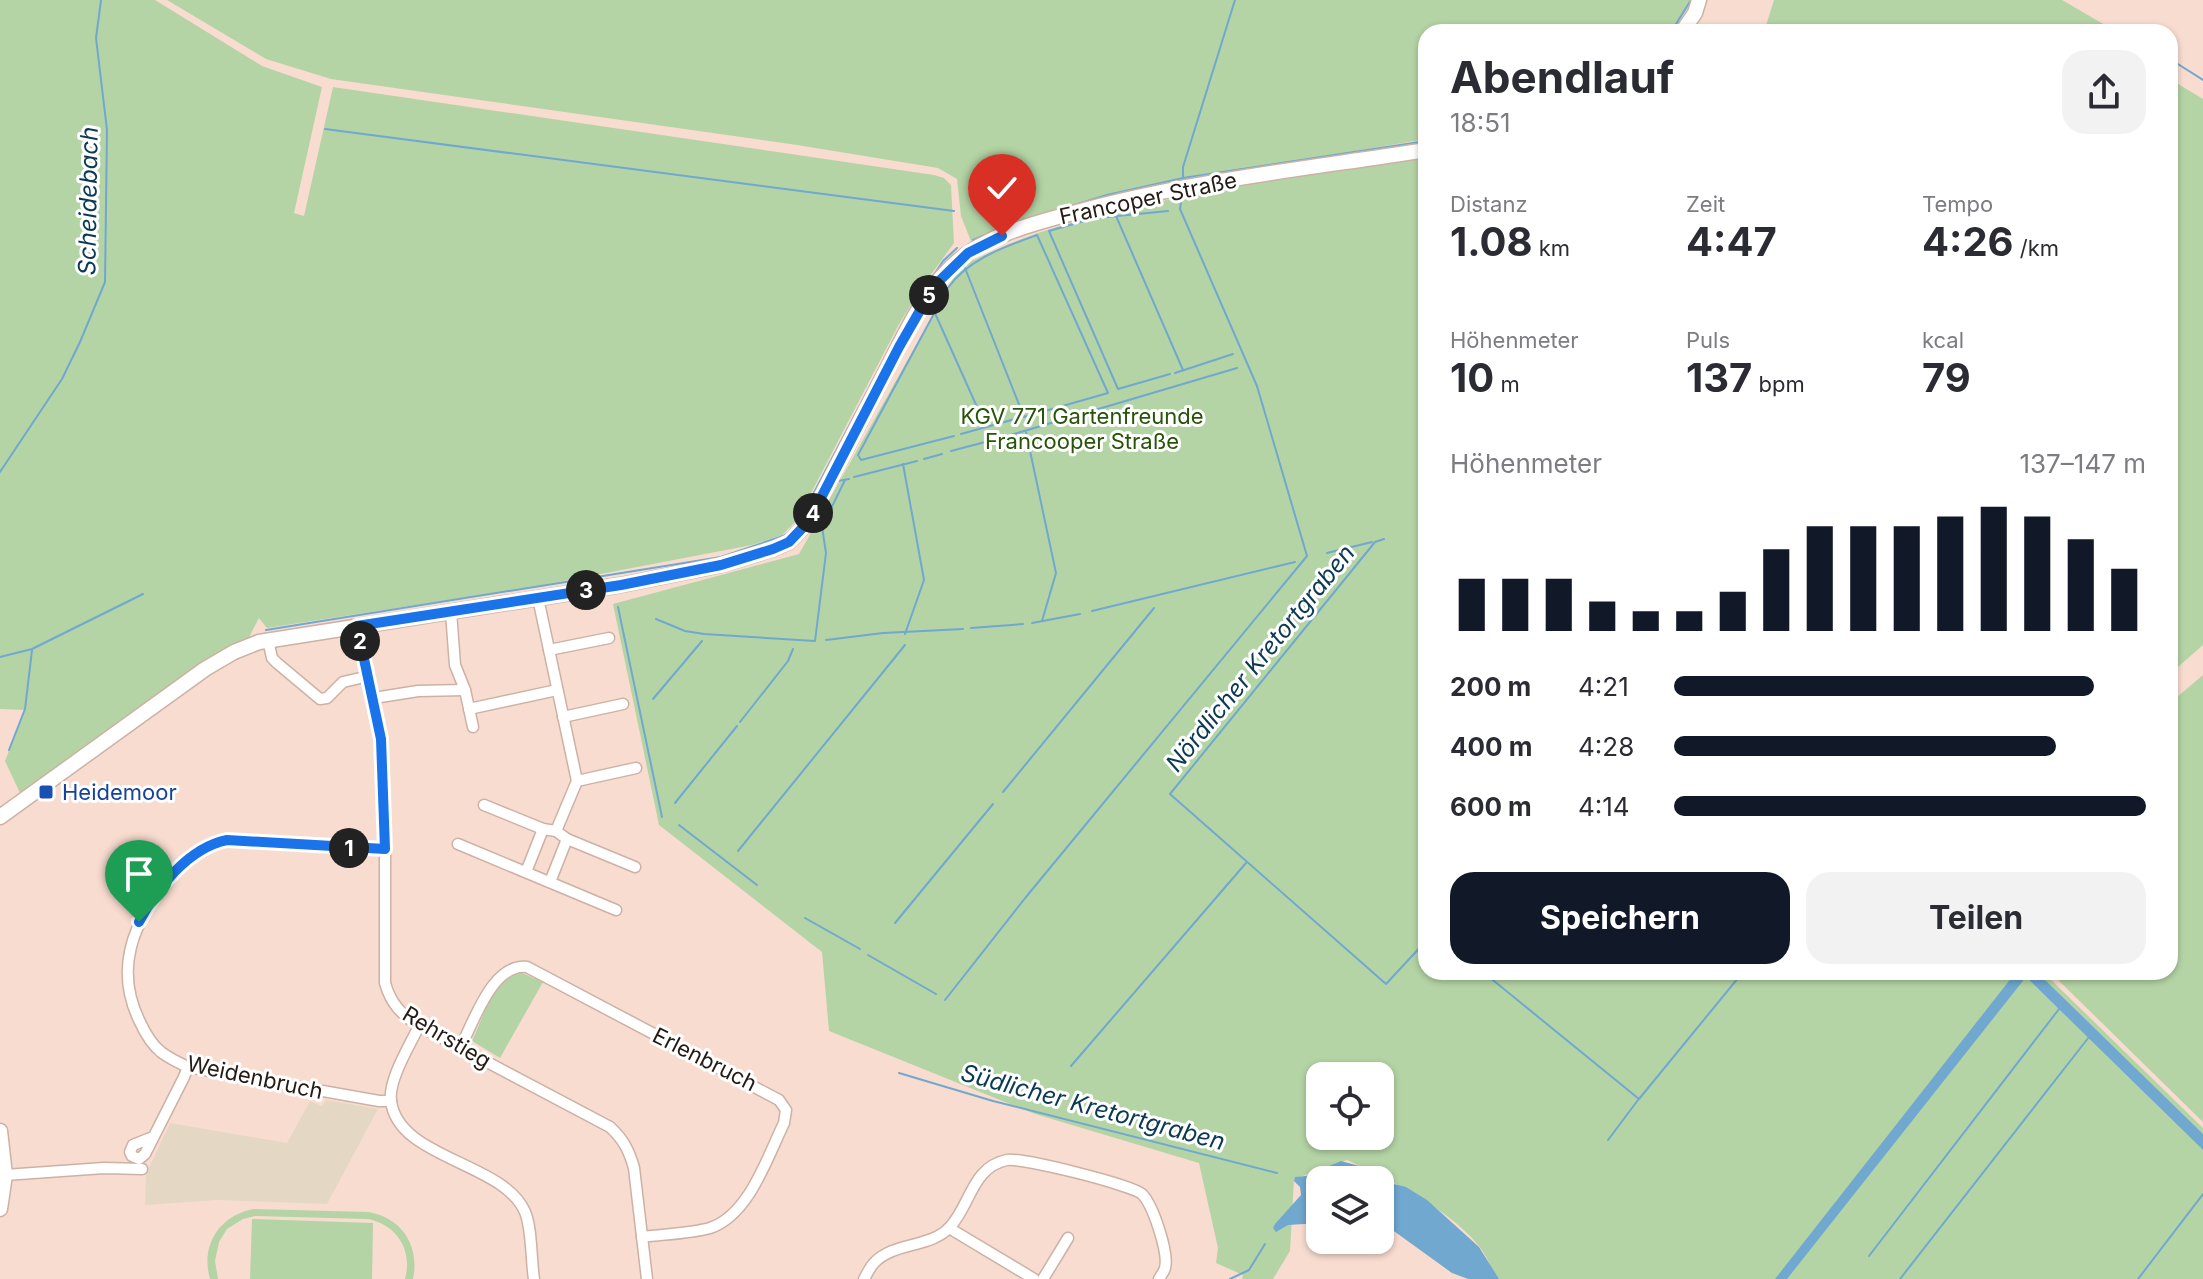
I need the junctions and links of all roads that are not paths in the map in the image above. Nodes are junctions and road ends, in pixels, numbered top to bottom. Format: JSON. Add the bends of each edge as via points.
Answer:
{"nodes":[{"id":1,"x":1699,"y":0,"type":"edge"},
{"id":2,"x":1687,"y":24,"type":"edge"},
{"id":3,"x":1418,"y":151,"type":"edge"},
{"id":4,"x":538,"y":598,"type":"junction"},
{"id":5,"x":451,"y":612,"type":"junction"},
{"id":6,"x":357,"y":626,"type":"junction"},
{"id":7,"x":609,"y":638,"type":"dead end"},
{"id":8,"x":268,"y":640,"type":"junction"},
{"id":9,"x":549,"y":650,"type":"junction"},
{"id":10,"x":369,"y":676,"type":"junction"},
{"id":11,"x":465,"y":690,"type":"junction"},
{"id":12,"x":557,"y":690,"type":"junction"},
{"id":13,"x":374,"y":698,"type":"junction"},
{"id":14,"x":623,"y":704,"type":"dead end"},
{"id":15,"x":469,"y":709,"type":"junction"},
{"id":16,"x":563,"y":717,"type":"junction"},
{"id":17,"x":473,"y":727,"type":"dead end"},
{"id":18,"x":636,"y":768,"type":"dead end"},
{"id":19,"x":577,"y":781,"type":"junction"},
{"id":20,"x":484,"y":805,"type":"dead end"},
{"id":21,"x":0,"y":817,"type":"edge"},
{"id":22,"x":543,"y":829,"type":"junction"},
{"id":23,"x":556,"y":831,"type":"junction"},
{"id":24,"x":567,"y":839,"type":"junction"},
{"id":25,"x":458,"y":844,"type":"dead end"},
{"id":26,"x":385,"y":849,"type":"junction"},
{"id":27,"x":635,"y":867,"type":"dead end"},
{"id":28,"x":526,"y":872,"type":"junction"},
{"id":29,"x":550,"y":882,"type":"junction"},
{"id":30,"x":616,"y":910,"type":"dead end"},
{"id":31,"x":419,"y":1026,"type":"junction"},
{"id":32,"x":460,"y":1048,"type":"junction"},
{"id":33,"x":188,"y":1067,"type":"junction"},
{"id":34,"x":391,"y":1101,"type":"junction"},
{"id":35,"x":0,"y":1131,"type":"edge"},
{"id":36,"x":153,"y":1137,"type":"dead end"},
{"id":37,"x":142,"y":1169,"type":"dead end"},
{"id":38,"x":5,"y":1175,"type":"junction"},
{"id":39,"x":0,"y":1209,"type":"edge"},
{"id":40,"x":949,"y":1228,"type":"junction"},
{"id":41,"x":642,"y":1237,"type":"junction"},
{"id":42,"x":1068,"y":1238,"type":"dead end"},
{"id":43,"x":534,"y":1279,"type":"edge"},
{"id":44,"x":647,"y":1279,"type":"edge"},
{"id":45,"x":864,"y":1279,"type":"edge"},
{"id":46,"x":1034,"y":1279,"type":"edge"},
{"id":47,"x":1043,"y":1279,"type":"edge"},
{"id":48,"x":1159,"y":1279,"type":"edge"}],
"edges":[{"from":1,"to":2,"type":"main road"},
{"from":3,"to":4,"type":"main road","name":"Francoper Straße","via":[[1120,200],[1039,222],[981,245],[934,286],[809,521],[795,537],[721,565]]},
{"from":4,"to":5,"type":"main road","name":"Francoper Straße"},
{"from":4,"to":9,"type":"street"},
{"from":5,"to":6,"type":"main road","name":"Francoper Straße"},
{"from":5,"to":11,"type":"street","via":[[455,665]]},
{"from":6,"to":8,"type":"main road","name":"Francoper Straße"},
{"from":6,"to":10,"type":"street","name":"Rehrstieg"},
{"from":7,"to":9,"type":"street"},
{"from":8,"to":10,"type":"street","via":[[272,658],[320,699],[343,682]]},
{"from":8,"to":21,"type":"main road","name":"Francoper Straße","via":[[214,663]]},
{"from":9,"to":12,"type":"street"},
{"from":10,"to":13,"type":"street","name":"Rehrstieg"},
{"from":11,"to":13,"type":"street"},
{"from":11,"to":15,"type":"street"},
{"from":12,"to":15,"type":"street"},
{"from":12,"to":16,"type":"street"},
{"from":13,"to":26,"type":"street","name":"Rehrstieg","via":[[381,739]]},
{"from":14,"to":16,"type":"street"},
{"from":15,"to":17,"type":"street"},
{"from":16,"to":19,"type":"street"},
{"from":18,"to":19,"type":"street"},
{"from":19,"to":23,"type":"street"},
{"from":20,"to":22,"type":"street"},
{"from":22,"to":23,"type":"street"},
{"from":22,"to":28,"type":"street"},
{"from":23,"to":24,"type":"street"},
{"from":24,"to":27,"type":"street"},
{"from":24,"to":29,"type":"street"},
{"from":25,"to":28,"type":"street"},
{"from":26,"to":31,"type":"street","name":"Rehrstieg","via":[[385,983],[390,1001]]},
{"from":26,"to":33,"type":"street","name":"Weidenbruch","via":[[227,840],[189,857],[148,904],[128,955],[132,1007],[147,1036],[161,1053]]},
{"from":28,"to":29,"type":"street"},
{"from":29,"to":30,"type":"street"},
{"from":31,"to":32,"type":"street","name":"Rehrstieg"},
{"from":31,"to":34,"type":"street","via":[[395,1078]]},
{"from":32,"to":41,"type":"street","name":"Rehrstieg","via":[[622,1137],[634,1168]]},
{"from":32,"to":41,"type":"street","name":"Erlenbruch","via":[[498,978],[522,966],[779,1100],[786,1119],[736,1213],[702,1230]]},
{"from":33,"to":34,"type":"street","name":"Weidenbruch"},
{"from":33,"to":36,"type":"street"},
{"from":34,"to":43,"type":"street","via":[[411,1136],[514,1195],[525,1213]]},
{"from":35,"to":38,"type":"main road"},
{"from":37,"to":38,"type":"street"},
{"from":38,"to":39,"type":"main road"},
{"from":40,"to":45,"type":"street","via":[[887,1254]]},
{"from":40,"to":46,"type":"street"},
{"from":40,"to":48,"type":"street","via":[[991,1165],[1011,1159],[1094,1177],[1141,1193],[1157,1220],[1166,1267]]},
{"from":41,"to":44,"type":"street","name":"Rehrstieg"},
{"from":42,"to":47,"type":"street"}]}
